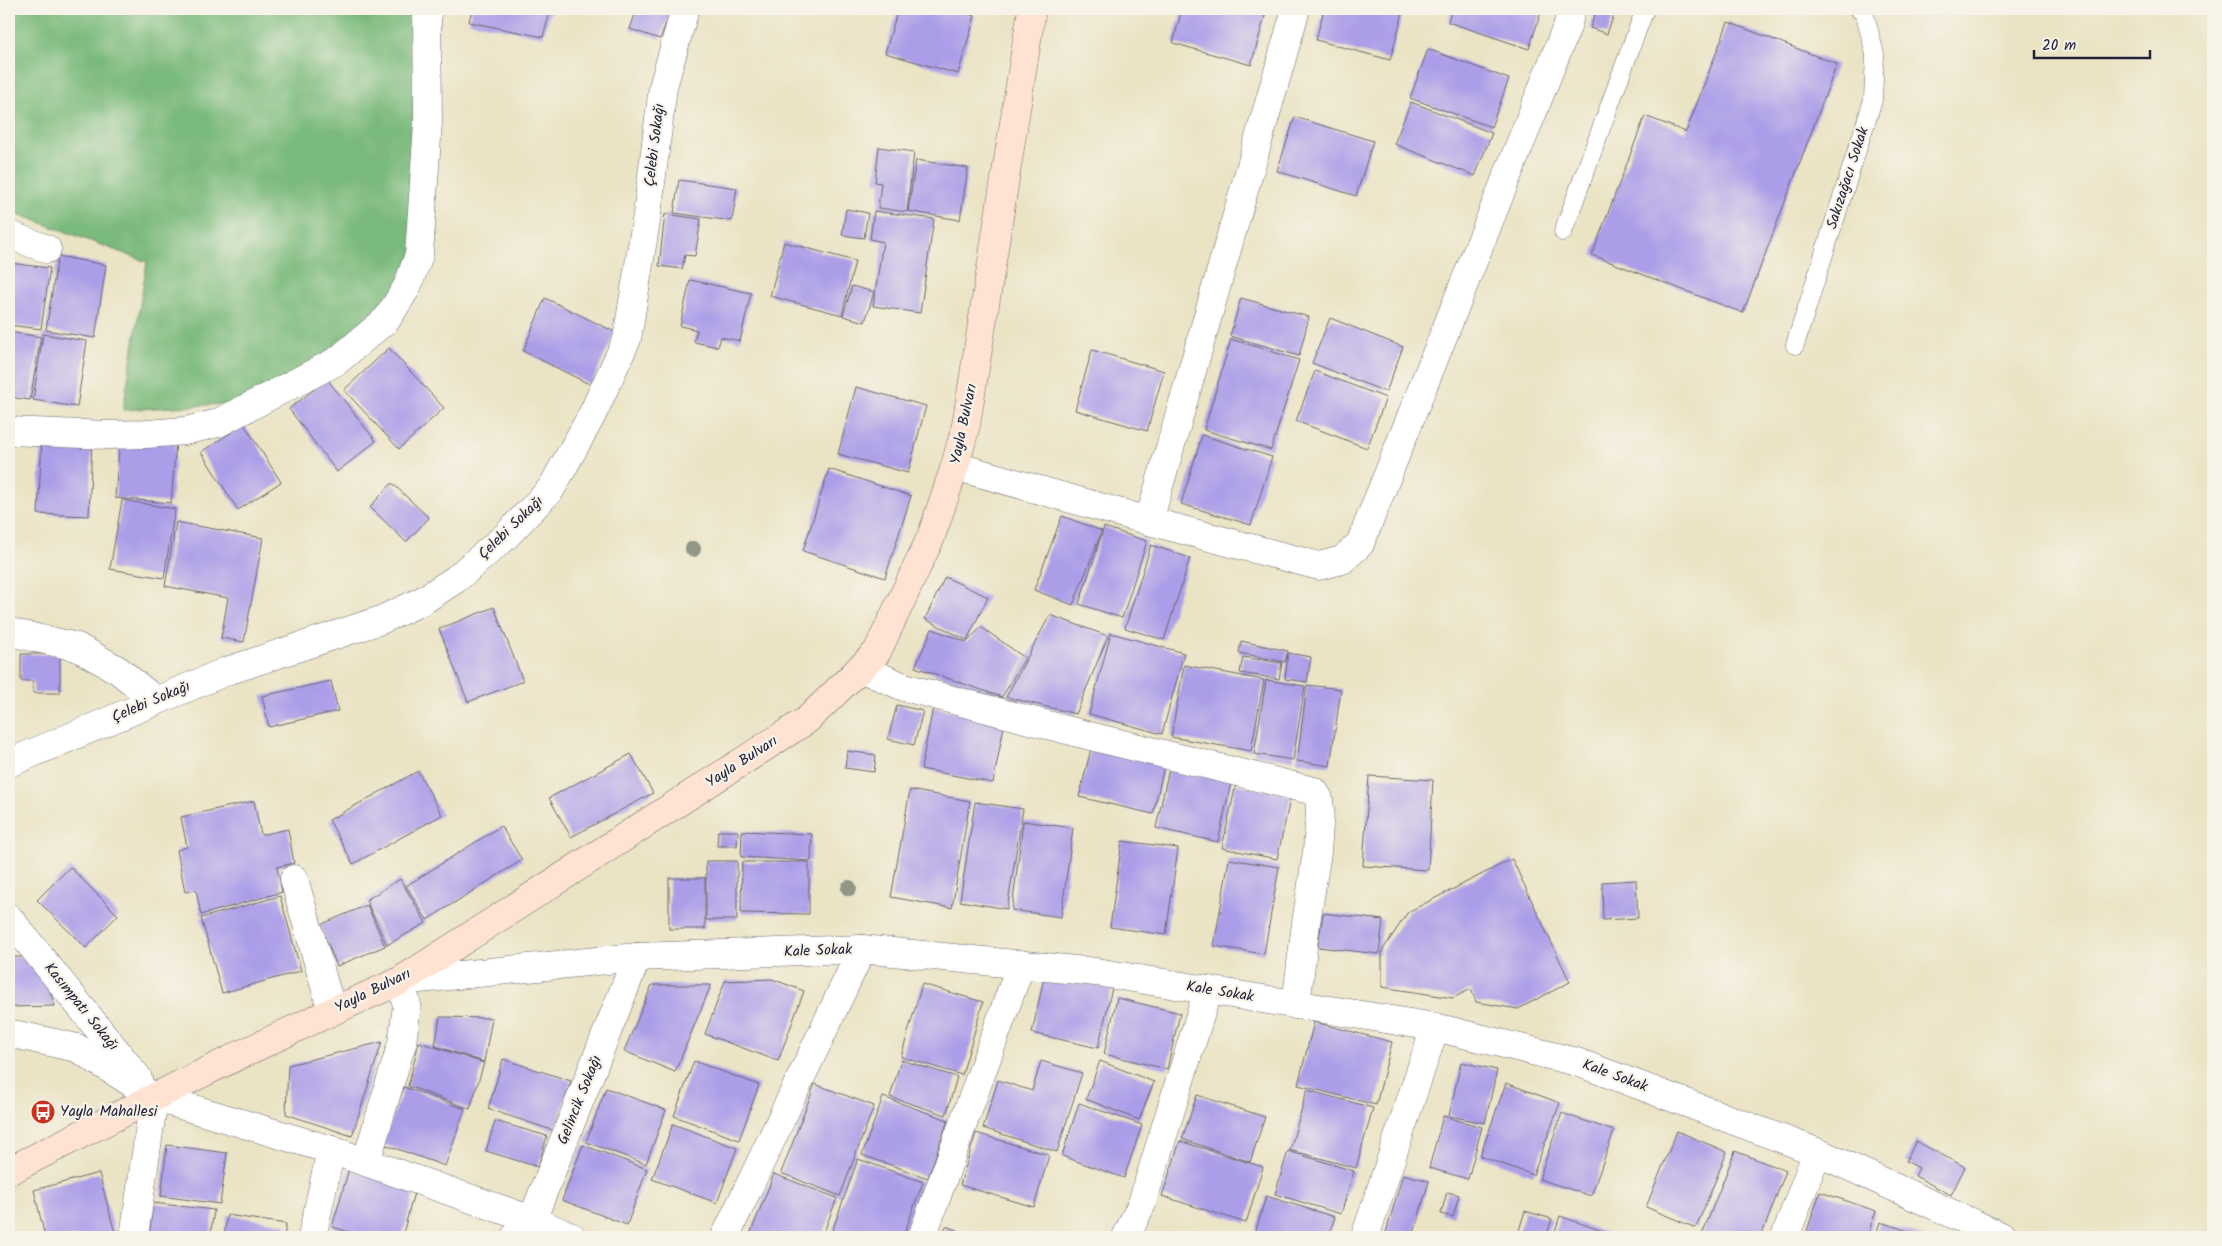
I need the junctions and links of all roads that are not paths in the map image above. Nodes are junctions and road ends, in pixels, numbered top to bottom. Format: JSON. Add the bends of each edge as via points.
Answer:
{"nodes":[{"id":1,"x":427,"y":9,"type":"edge"},
{"id":2,"x":685,"y":9,"type":"edge"},
{"id":3,"x":1032,"y":9,"type":"edge"},
{"id":4,"x":1296,"y":9,"type":"edge"},
{"id":5,"x":1571,"y":9,"type":"edge"},
{"id":6,"x":1645,"y":9,"type":"edge"},
{"id":7,"x":1859,"y":9,"type":"edge"},
{"id":8,"x":1563,"y":232,"type":"dead end"},
{"id":9,"x":9,"y":235,"type":"edge"},
{"id":10,"x":47,"y":248,"type":"dead end"},
{"id":11,"x":1795,"y":345,"type":"dead end"},
{"id":12,"x":9,"y":431,"type":"edge"},
{"id":13,"x":955,"y":466,"type":"junction"},
{"id":14,"x":1150,"y":521,"type":"junction"},
{"id":15,"x":9,"y":632,"type":"edge"},
{"id":16,"x":860,"y":668,"type":"junction"},
{"id":17,"x":155,"y":700,"type":"junction"},
{"id":18,"x":9,"y":763,"type":"edge"},
{"id":19,"x":294,"y":879,"type":"dead end"},
{"id":20,"x":9,"y":918,"type":"edge"},
{"id":21,"x":862,"y":949,"type":"junction"},
{"id":22,"x":637,"y":957,"type":"junction"},
{"id":23,"x":1021,"y":964,"type":"junction"},
{"id":24,"x":400,"y":981,"type":"junction"},
{"id":25,"x":1208,"y":990,"type":"junction"},
{"id":26,"x":1296,"y":1005,"type":"junction"},
{"id":27,"x":332,"y":1011,"type":"junction"},
{"id":28,"x":1435,"y":1027,"type":"junction"},
{"id":29,"x":9,"y":1036,"type":"edge"},
{"id":30,"x":154,"y":1097,"type":"junction"},
{"id":31,"x":331,"y":1150,"type":"junction"},
{"id":32,"x":1817,"y":1152,"type":"junction"},
{"id":33,"x":366,"y":1162,"type":"junction"},
{"id":34,"x":9,"y":1171,"type":"edge"},
{"id":35,"x":524,"y":1229,"type":"edge"},
{"id":36,"x":134,"y":1237,"type":"edge"},
{"id":37,"x":312,"y":1237,"type":"edge"},
{"id":38,"x":572,"y":1237,"type":"edge"},
{"id":39,"x":725,"y":1237,"type":"edge"},
{"id":40,"x":922,"y":1237,"type":"edge"},
{"id":41,"x":1126,"y":1237,"type":"edge"},
{"id":42,"x":1364,"y":1237,"type":"edge"},
{"id":43,"x":1785,"y":1237,"type":"edge"},
{"id":44,"x":2002,"y":1237,"type":"edge"}],
"edges":[{"from":1,"to":12,"type":"street","via":[[428,123],[420,255],[407,287],[387,319],[337,361],[218,423],[185,431],[147,434]]},
{"from":2,"to":17,"type":"street","name":"Çelebi Sokağı","via":[[663,87],[627,339],[592,415],[551,489],[506,537],[456,579],[422,601],[381,620],[227,671]]},
{"from":3,"to":13,"type":"main road","name":"Yayla Bulvarı","via":[[966,426]]},
{"from":4,"to":14,"type":"street"},
{"from":5,"to":14,"type":"street","via":[[1568,24],[1360,544],[1342,560],[1319,566]]},
{"from":6,"to":8,"type":"lane"},
{"from":7,"to":11,"type":"lane","name":"Sakızağacı Sokak","via":[[1876,54],[1873,100]]},
{"from":9,"to":10,"type":"street"},
{"from":13,"to":14,"type":"street"},
{"from":13,"to":16,"type":"main road","name":"Yayla Bulvarı","via":[[930,538],[877,652]]},
{"from":15,"to":17,"type":"street","via":[[77,647],[118,670]]},
{"from":16,"to":24,"type":"main road","name":"Yayla Bulvarı","via":[[807,720]]},
{"from":16,"to":26,"type":"street","via":[[904,687],[1314,791],[1320,810]]},
{"from":17,"to":18,"type":"street","name":"Çelebi Sokağı"},
{"from":19,"to":27,"type":"street"},
{"from":20,"to":30,"type":"street","name":"Kasımpatı Sokağı"},
{"from":21,"to":22,"type":"street","name":"Kale Sokak"},
{"from":21,"to":23,"type":"street","name":"Kale Sokak"},
{"from":21,"to":39,"type":"street"},
{"from":22,"to":24,"type":"street","name":"Kale Sokak"},
{"from":22,"to":35,"type":"street","name":"Gelincik Sokağı"},
{"from":23,"to":25,"type":"street","name":"Kale Sokak"},
{"from":23,"to":40,"type":"street"},
{"from":24,"to":27,"type":"main road","name":"Yayla Bulvarı"},
{"from":24,"to":33,"type":"street","via":[[407,1005],[402,1043]]},
{"from":25,"to":26,"type":"street","name":"Kale Sokak"},
{"from":25,"to":41,"type":"street","via":[[1142,1203]]},
{"from":26,"to":28,"type":"street","name":"Kale Sokak"},
{"from":27,"to":30,"type":"main road","name":"Yayla Bulvarı"},
{"from":28,"to":32,"type":"street","name":"Kale Sokak","via":[[1577,1062]]},
{"from":28,"to":42,"type":"street"},
{"from":29,"to":30,"type":"street","via":[[18,1035],[77,1048]]},
{"from":30,"to":31,"type":"street"},
{"from":30,"to":34,"type":"main road","name":"Yayla Bulvarı"},
{"from":30,"to":36,"type":"street"},
{"from":31,"to":33,"type":"street"},
{"from":31,"to":37,"type":"street"},
{"from":32,"to":43,"type":"street"},
{"from":32,"to":44,"type":"street","name":"Kale Sokak"},
{"from":33,"to":35,"type":"street"},
{"from":35,"to":38,"type":"street"}]}
